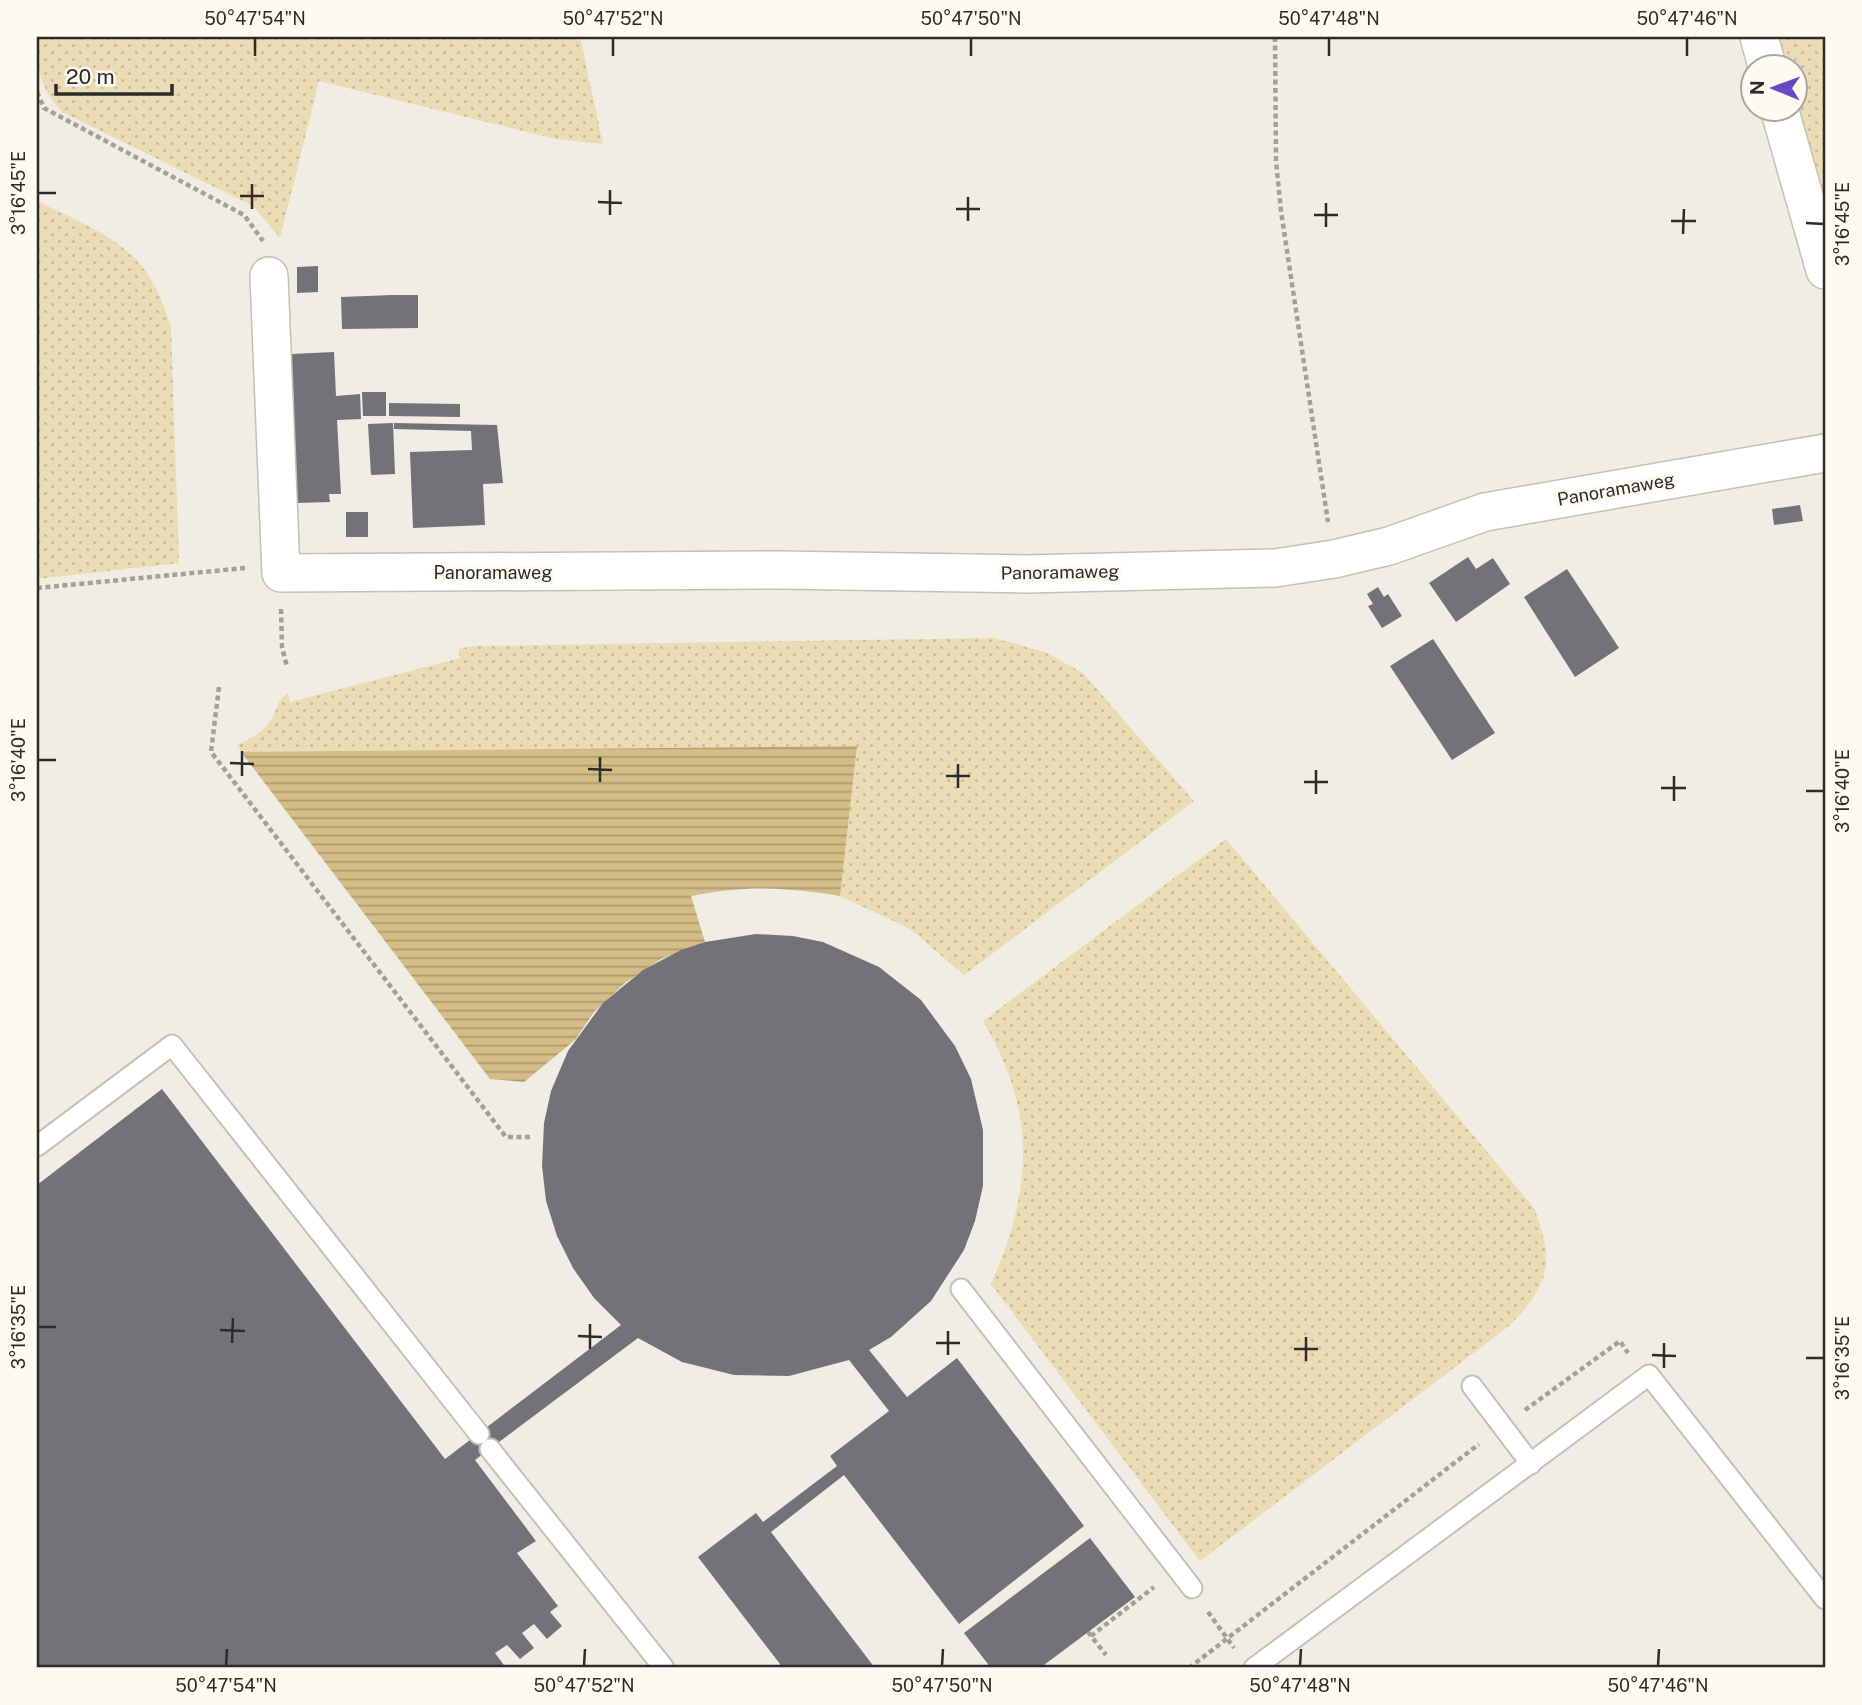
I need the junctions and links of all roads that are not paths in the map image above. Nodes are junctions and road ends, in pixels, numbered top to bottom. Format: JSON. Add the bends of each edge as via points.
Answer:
{"nodes":[{"id":1,"x":1783,"y":122,"type":"edge"},
{"id":2,"x":1825,"y":270,"type":"edge"},
{"id":3,"x":269,"y":276,"type":"road end"},
{"id":4,"x":1825,"y":453,"type":"edge"},
{"id":5,"x":37,"y":1146,"type":"edge"},
{"id":6,"x":961,"y":1290,"type":"dead end"},
{"id":7,"x":1472,"y":1386,"type":"dead end"},
{"id":8,"x":1531,"y":1464,"type":"junction"},
{"id":9,"x":1192,"y":1588,"type":"road end"},
{"id":10,"x":1825,"y":1599,"type":"edge"},
{"id":11,"x":1248,"y":1663,"type":"edge"},
{"id":12,"x":664,"y":1668,"type":"edge"}],
"edges":[{"from":1,"to":2,"type":"street"},
{"from":3,"to":4,"type":"street","name":"Panoramaweg","via":[[281,573],[1041,573],[1275,568],[1389,546],[1485,512]]},
{"from":5,"to":12,"type":"lane","via":[[172,1045]]},
{"from":6,"to":9,"type":"lane"},
{"from":7,"to":8,"type":"lane"},
{"from":8,"to":10,"type":"lane","via":[[1649,1375]]},
{"from":8,"to":11,"type":"lane"}]}
